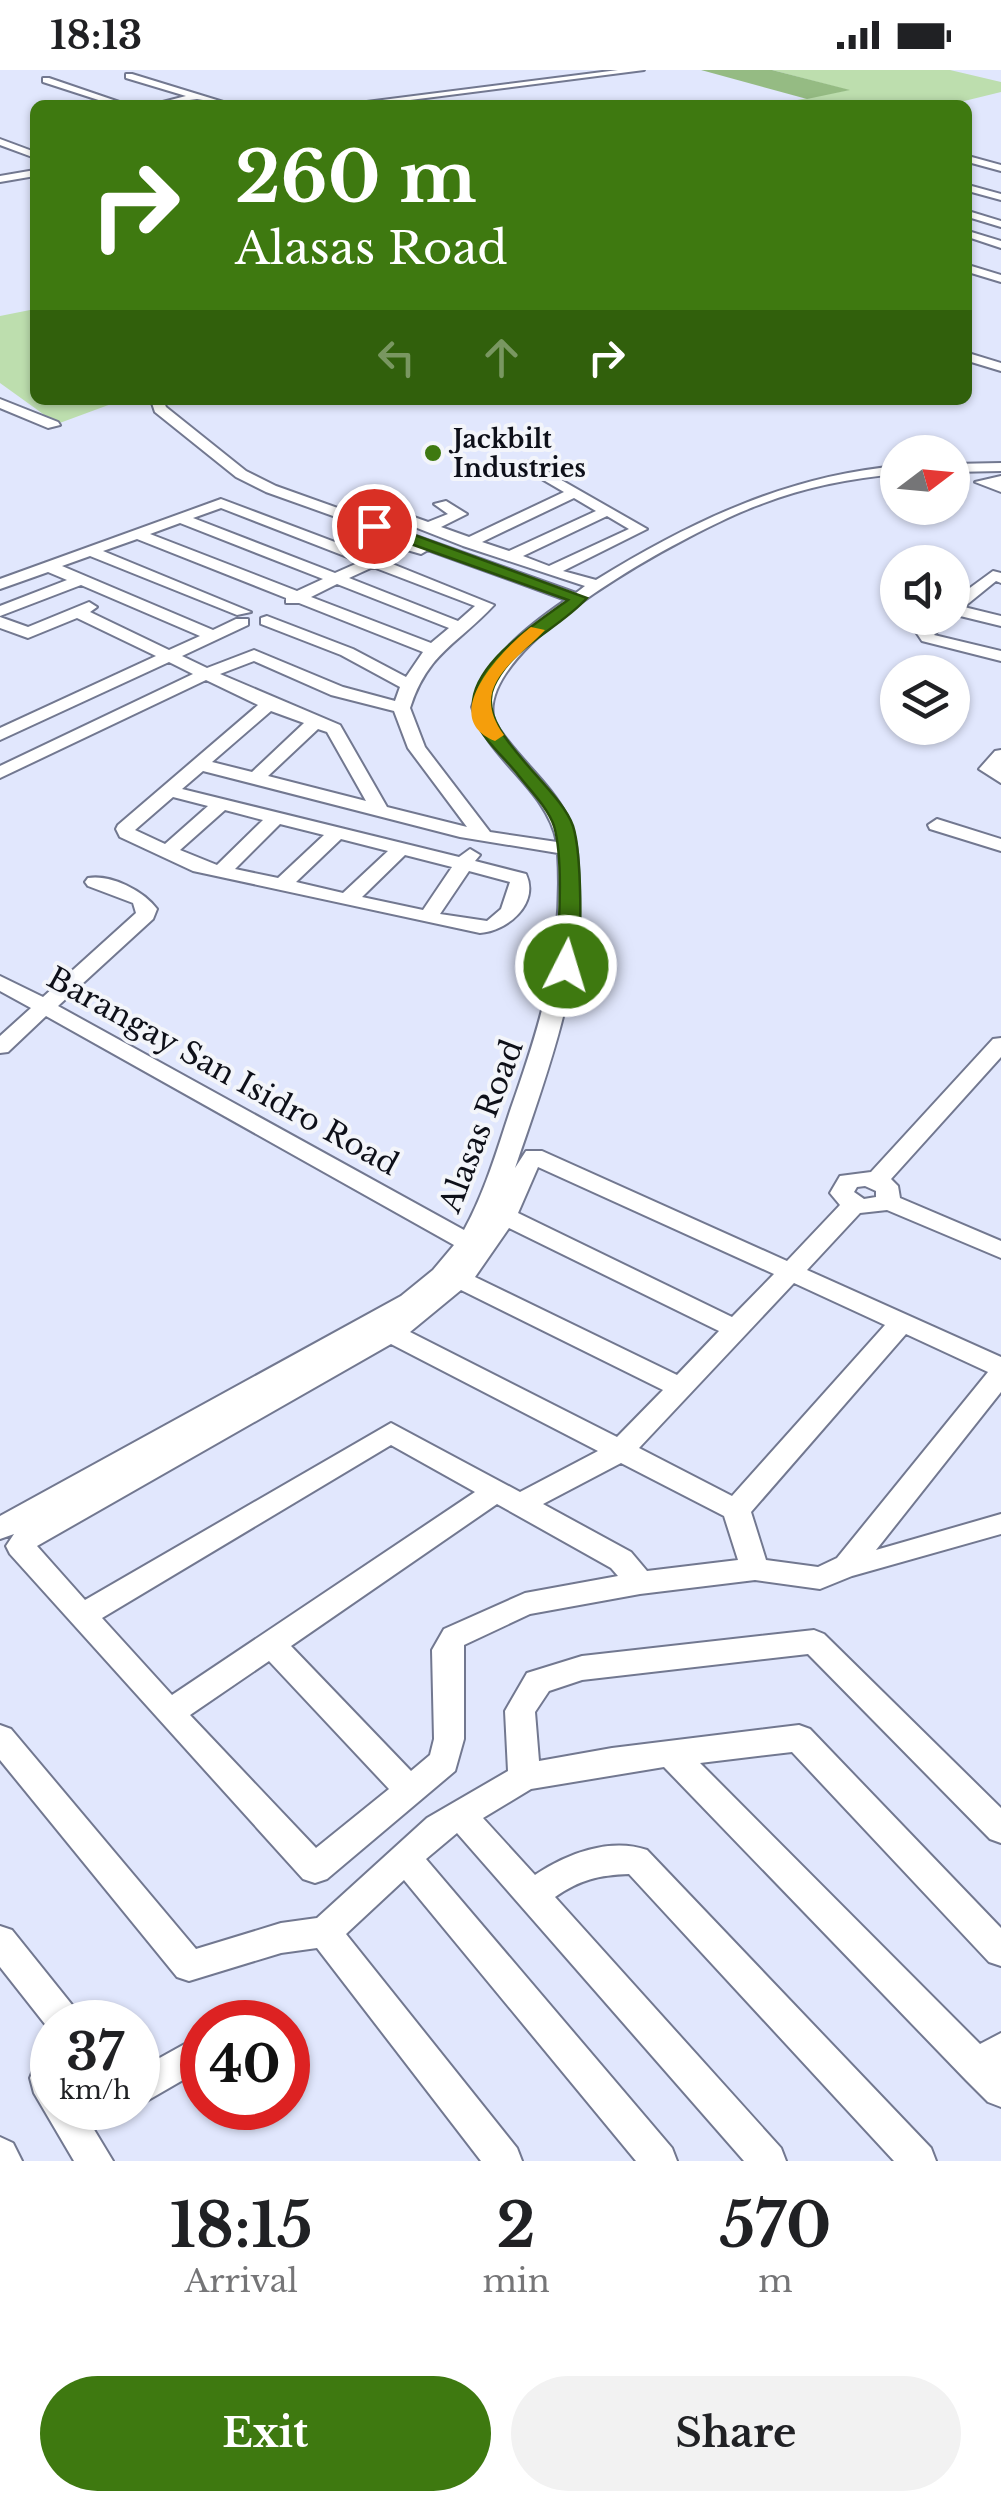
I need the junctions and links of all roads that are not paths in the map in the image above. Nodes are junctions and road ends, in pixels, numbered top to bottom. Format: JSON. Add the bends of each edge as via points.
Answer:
{"nodes":[{"id":1,"x":64,"y":70,"type":"edge"},
{"id":2,"x":640,"y":70,"type":"edge"},
{"id":3,"x":129,"y":76,"type":"dead end"},
{"id":4,"x":230,"y":89,"type":"dead end"},
{"id":5,"x":198,"y":96,"type":"junction"},
{"id":6,"x":412,"y":96,"type":"junction"},
{"id":7,"x":494,"y":98,"type":"dead end"},
{"id":8,"x":108,"y":100,"type":"edge"},
{"id":9,"x":179,"y":100,"type":"edge"},
{"id":10,"x":211,"y":100,"type":"edge"},
{"id":11,"x":384,"y":100,"type":"edge"},
{"id":12,"x":421,"y":100,"type":"edge"},
{"id":13,"x":483,"y":100,"type":"edge"},
{"id":14,"x":0,"y":142,"type":"edge"},
{"id":15,"x":30,"y":153,"type":"edge"},
{"id":16,"x":972,"y":164,"type":"edge"},
{"id":17,"x":30,"y":174,"type":"edge"},
{"id":18,"x":999,"y":176,"type":"edge"},
{"id":19,"x":0,"y":179,"type":"edge"},
{"id":20,"x":972,"y":184,"type":"edge"},
{"id":21,"x":972,"y":184,"type":"edge"},
{"id":22,"x":0,"y":187,"type":"edge"},
{"id":23,"x":13,"y":196,"type":"dead end"},
{"id":24,"x":1001,"y":198,"type":"edge"},
{"id":25,"x":973,"y":207,"type":"edge"},
{"id":26,"x":1001,"y":221,"type":"edge"},
{"id":27,"x":972,"y":235,"type":"edge"},
{"id":28,"x":1001,"y":245,"type":"edge"},
{"id":29,"x":984,"y":255,"type":"dead end"},
{"id":30,"x":1001,"y":260,"type":"edge"},
{"id":31,"x":972,"y":269,"type":"edge"},
{"id":32,"x":1001,"y":279,"type":"edge"},
{"id":33,"x":972,"y":358,"type":"edge"},
{"id":34,"x":1001,"y":367,"type":"edge"},
{"id":35,"x":1,"y":398,"type":"edge"},
{"id":36,"x":159,"y":405,"type":"edge"},
{"id":37,"x":53,"y":425,"type":"dead end"},
{"id":38,"x":523,"y":464,"type":"dead end"},
{"id":39,"x":970,"y":468,"type":"edge"},
{"id":40,"x":1001,"y":468,"type":"edge"},
{"id":41,"x":880,"y":474,"type":"edge"},
{"id":42,"x":1001,"y":480,"type":"edge"},
{"id":43,"x":1001,"y":488,"type":"edge"},
{"id":44,"x":576,"y":492,"type":"junction"},
{"id":45,"x":358,"y":502,"type":"dead end"},
{"id":46,"x":442,"y":504,"type":"dead end"},
{"id":47,"x":609,"y":510,"type":"junction"},
{"id":48,"x":180,"y":518,"type":"junction"},
{"id":49,"x":427,"y":528,"type":"junction"},
{"id":50,"x":137,"y":534,"type":"junction"},
{"id":51,"x":468,"y":542,"type":"junction"},
{"id":52,"x":92,"y":552,"type":"junction"},
{"id":53,"x":509,"y":557,"type":"junction"},
{"id":54,"x":371,"y":561,"type":"junction"},
{"id":55,"x":50,"y":566,"type":"junction"},
{"id":56,"x":550,"y":571,"type":"junction"},
{"id":57,"x":998,"y":574,"type":"edge"},
{"id":58,"x":335,"y":578,"type":"junction"},
{"id":59,"x":81,"y":580,"type":"junction"},
{"id":60,"x":0,"y":584,"type":"edge"},
{"id":61,"x":598,"y":585,"type":"junction"},
{"id":62,"x":116,"y":596,"type":"junction"},
{"id":63,"x":970,"y":596,"type":"edge"},
{"id":64,"x":297,"y":597,"type":"junction"},
{"id":65,"x":579,"y":598,"type":"junction"},
{"id":66,"x":486,"y":604,"type":"junction"},
{"id":67,"x":0,"y":611,"type":"edge"},
{"id":68,"x":77,"y":612,"type":"junction"},
{"id":69,"x":970,"y":613,"type":"edge"},
{"id":70,"x":266,"y":616,"type":"junction"},
{"id":71,"x":243,"y":617,"type":"junction"},
{"id":72,"x":1001,"y":621,"type":"edge"},
{"id":73,"x":0,"y":622,"type":"edge"},
{"id":74,"x":460,"y":626,"type":"junction"},
{"id":75,"x":926,"y":635,"type":"edge"},
{"id":76,"x":214,"y":636,"type":"junction"},
{"id":77,"x":433,"y":650,"type":"junction"},
{"id":78,"x":1001,"y":656,"type":"edge"},
{"id":79,"x":172,"y":658,"type":"junction"},
{"id":80,"x":206,"y":674,"type":"junction"},
{"id":81,"x":409,"y":685,"type":"junction"},
{"id":82,"x":269,"y":704,"type":"junction"},
{"id":83,"x":401,"y":708,"type":"junction"},
{"id":84,"x":315,"y":722,"type":"junction"},
{"id":85,"x":0,"y":735,"type":"edge"},
{"id":86,"x":1001,"y":754,"type":"edge"},
{"id":87,"x":198,"y":764,"type":"junction"},
{"id":88,"x":0,"y":774,"type":"edge"},
{"id":89,"x":256,"y":778,"type":"junction"},
{"id":90,"x":1001,"y":778,"type":"edge"},
{"id":91,"x":166,"y":790,"type":"junction"},
{"id":92,"x":223,"y":802,"type":"junction"},
{"id":93,"x":380,"y":810,"type":"junction"},
{"id":94,"x":278,"y":816,"type":"junction"},
{"id":95,"x":937,"y":825,"type":"dead end"},
{"id":96,"x":337,"y":833,"type":"junction"},
{"id":97,"x":482,"y":835,"type":"junction"},
{"id":98,"x":566,"y":842,"type":"junction"},
{"id":99,"x":1001,"y":845,"type":"edge"},
{"id":100,"x":400,"y":848,"type":"junction"},
{"id":101,"x":168,"y":851,"type":"junction"},
{"id":102,"x":465,"y":864,"type":"junction"},
{"id":103,"x":222,"y":872,"type":"junction"},
{"id":104,"x":95,"y":882,"type":"dead end"},
{"id":105,"x":282,"y":886,"type":"junction"},
{"id":106,"x":347,"y":900,"type":"junction"},
{"id":107,"x":428,"y":917,"type":"junction"},
{"id":108,"x":0,"y":982,"type":"edge"},
{"id":109,"x":44,"y":1006,"type":"junction"},
{"id":110,"x":1001,"y":1044,"type":"edge"},
{"id":111,"x":0,"y":1048,"type":"edge"},
{"id":112,"x":882,"y":1190,"type":"junction"},
{"id":113,"x":507,"y":1217,"type":"junction"},
{"id":114,"x":468,"y":1243,"type":"junction"},
{"id":115,"x":1001,"y":1250,"type":"edge"},
{"id":116,"x":790,"y":1271,"type":"junction"},
{"id":117,"x":460,"y":1280,"type":"junction"},
{"id":118,"x":904,"y":1321,"type":"junction"},
{"id":119,"x":734,"y":1329,"type":"junction"},
{"id":120,"x":390,"y":1333,"type":"junction"},
{"id":121,"x":1001,"y":1370,"type":"edge"},
{"id":122,"x":682,"y":1388,"type":"junction"},
{"id":123,"x":619,"y":1452,"type":"junction"},
{"id":124,"x":510,"y":1496,"type":"junction"},
{"id":125,"x":736,"y":1510,"type":"junction"},
{"id":126,"x":1001,"y":1524,"type":"edge"},
{"id":127,"x":0,"y":1529,"type":"edge"},
{"id":128,"x":847,"y":1566,"type":"junction"},
{"id":129,"x":755,"y":1569,"type":"junction"},
{"id":130,"x":640,"y":1583,"type":"junction"},
{"id":131,"x":82,"y":1616,"type":"junction"},
{"id":132,"x":270,"y":1643,"type":"junction"},
{"id":133,"x":169,"y":1713,"type":"junction"},
{"id":134,"x":0,"y":1738,"type":"edge"},
{"id":135,"x":671,"y":1754,"type":"junction"},
{"id":136,"x":524,"y":1777,"type":"junction"},
{"id":137,"x":410,"y":1790,"type":"junction"},
{"id":138,"x":459,"y":1813,"type":"junction"},
{"id":139,"x":1001,"y":1829,"type":"edge"},
{"id":140,"x":404,"y":1857,"type":"junction"},
{"id":141,"x":532,"y":1896,"type":"junction"},
{"id":142,"x":324,"y":1932,"type":"junction"},
{"id":143,"x":0,"y":1941,"type":"edge"},
{"id":144,"x":1001,"y":1951,"type":"edge"},
{"id":145,"x":47,"y":2000,"type":"edge"},
{"id":146,"x":993,"y":2069,"type":"edge"},
{"id":147,"x":75,"y":2130,"type":"edge"},
{"id":148,"x":95,"y":2161,"type":"edge"},
{"id":149,"x":504,"y":2161,"type":"edge"},
{"id":150,"x":659,"y":2161,"type":"edge"},
{"id":151,"x":768,"y":2161,"type":"edge"},
{"id":152,"x":918,"y":2161,"type":"edge"}],
"edges":[{"from":1,"to":8,"type":"street","via":[[46,80]]},
{"from":2,"to":6,"type":"street"},
{"from":3,"to":5,"type":"street"},
{"from":4,"to":5,"type":"street"},
{"from":5,"to":9,"type":"street"},
{"from":5,"to":10,"type":"street"},
{"from":6,"to":11,"type":"street"},
{"from":6,"to":12,"type":"street"},
{"from":7,"to":13,"type":"street"},
{"from":14,"to":15,"type":"street"},
{"from":16,"to":18,"type":"street"},
{"from":17,"to":19,"type":"street"},
{"from":18,"to":20,"type":"street"},
{"from":21,"to":24,"type":"street"},
{"from":22,"to":23,"type":"street"},
{"from":24,"to":25,"type":"street"},
{"from":25,"to":26,"type":"street"},
{"from":27,"to":28,"type":"street"},
{"from":29,"to":30,"type":"street"},
{"from":31,"to":32,"type":"street"},
{"from":33,"to":34,"type":"street"},
{"from":35,"to":37,"type":"street"},
{"from":36,"to":65,"type":"street","via":[[241,474],[271,489]]},
{"from":38,"to":44,"type":"street"},
{"from":39,"to":40,"type":"street"},
{"from":41,"to":61,"type":"street","name":"Alasas Road","via":[[751,503]]},
{"from":42,"to":43,"type":"street","via":[[982,482]]},
{"from":44,"to":47,"type":"street"},
{"from":44,"to":51,"type":"street"},
{"from":45,"to":49,"type":"street"},
{"from":46,"to":49,"type":"street","via":[[460,514]]},
{"from":47,"to":53,"type":"street"},
{"from":47,"to":56,"type":"street","via":[[640,529]]},
{"from":48,"to":50,"type":"street"},
{"from":48,"to":54,"type":"street","via":[[221,503]]},
{"from":48,"to":58,"type":"street"},
{"from":49,"to":51,"type":"street"},
{"from":50,"to":52,"type":"street"},
{"from":50,"to":64,"type":"street"},
{"from":51,"to":53,"type":"street"},
{"from":52,"to":55,"type":"street"},
{"from":52,"to":71,"type":"street"},
{"from":53,"to":56,"type":"street"},
{"from":54,"to":58,"type":"street"},
{"from":54,"to":66,"type":"street"},
{"from":54,"to":66,"type":"street","via":[[406,545],[513,584]]},
{"from":55,"to":59,"type":"street"},
{"from":55,"to":60,"type":"street"},
{"from":56,"to":61,"type":"street"},
{"from":57,"to":63,"type":"street"},
{"from":58,"to":64,"type":"street"},
{"from":58,"to":74,"type":"street"},
{"from":59,"to":62,"type":"street"},
{"from":59,"to":67,"type":"street"},
{"from":61,"to":65,"type":"street","name":"Alasas Road"},
{"from":62,"to":68,"type":"street"},
{"from":62,"to":76,"type":"street"},
{"from":64,"to":70,"type":"street"},
{"from":64,"to":77,"type":"street"},
{"from":65,"to":98,"type":"street","name":"Alasas Road","via":[[509,652],[481,704],[484,722],[550,803]]},
{"from":66,"to":74,"type":"street"},
{"from":68,"to":73,"type":"street","via":[[28,633]]},
{"from":68,"to":79,"type":"street"},
{"from":69,"to":72,"type":"street"},
{"from":70,"to":71,"type":"street"},
{"from":70,"to":81,"type":"street"},
{"from":71,"to":76,"type":"street"},
{"from":74,"to":77,"type":"street"},
{"from":75,"to":78,"type":"street"},
{"from":76,"to":79,"type":"street"},
{"from":77,"to":81,"type":"street"},
{"from":79,"to":80,"type":"street"},
{"from":79,"to":85,"type":"street"},
{"from":80,"to":82,"type":"street"},
{"from":80,"to":83,"type":"street","via":[[262,656],[337,692]]},
{"from":80,"to":88,"type":"street"},
{"from":81,"to":83,"type":"street"},
{"from":82,"to":84,"type":"street"},
{"from":82,"to":87,"type":"street"},
{"from":83,"to":97,"type":"street","via":[[416,748]]},
{"from":84,"to":89,"type":"street"},
{"from":84,"to":93,"type":"street","via":[[338,733]]},
{"from":86,"to":90,"type":"street","via":[[988,769]]},
{"from":87,"to":89,"type":"street"},
{"from":87,"to":91,"type":"street"},
{"from":89,"to":93,"type":"street"},
{"from":91,"to":92,"type":"street"},
{"from":91,"to":101,"type":"street","via":[[124,830]]},
{"from":92,"to":94,"type":"street"},
{"from":92,"to":101,"type":"street"},
{"from":93,"to":97,"type":"street"},
{"from":94,"to":96,"type":"street"},
{"from":94,"to":103,"type":"street"},
{"from":95,"to":99,"type":"street"},
{"from":96,"to":100,"type":"street"},
{"from":96,"to":105,"type":"street"},
{"from":97,"to":98,"type":"street","via":[[528,846]]},
{"from":97,"to":102,"type":"street"},
{"from":98,"to":114,"type":"street","name":"Alasas Road","via":[[570,927],[563,988],[508,1152]]},
{"from":100,"to":102,"type":"street"},
{"from":100,"to":106,"type":"street"},
{"from":101,"to":103,"type":"street"},
{"from":102,"to":107,"type":"street"},
{"from":102,"to":107,"type":"street","via":[[519,878],[507,918],[490,928]]},
{"from":103,"to":105,"type":"street"},
{"from":104,"to":109,"type":"street","via":[[140,899],[146,915]]},
{"from":105,"to":106,"type":"street"},
{"from":106,"to":107,"type":"street"},
{"from":108,"to":109,"type":"street","name":"Barangay San Isidro Road"},
{"from":109,"to":111,"type":"street"},
{"from":109,"to":114,"type":"street","name":"Barangay San Isidro Road"},
{"from":110,"to":112,"type":"street"},
{"from":112,"to":115,"type":"street"},
{"from":112,"to":116,"type":"street","via":[[866,1178],[848,1181],[842,1193],[855,1204]]},
{"from":113,"to":116,"type":"street","via":[[528,1163],[542,1156]]},
{"from":113,"to":117,"type":"street"},
{"from":113,"to":119,"type":"street"},
{"from":114,"to":127,"type":"street","name":"Alasas Road","via":[[436,1283],[410,1302]]},
{"from":116,"to":118,"type":"street"},
{"from":116,"to":119,"type":"street"},
{"from":117,"to":120,"type":"street"},
{"from":117,"to":122,"type":"street"},
{"from":118,"to":121,"type":"street"},
{"from":118,"to":125,"type":"street"},
{"from":119,"to":122,"type":"street"},
{"from":120,"to":123,"type":"street"},
{"from":120,"to":131,"type":"street","via":[[31,1534],[20,1546]]},
{"from":121,"to":128,"type":"street"},
{"from":122,"to":123,"type":"street"},
{"from":123,"to":124,"type":"street"},
{"from":123,"to":125,"type":"street"},
{"from":124,"to":130,"type":"street","via":[[622,1560]]},
{"from":124,"to":131,"type":"street","via":[[391,1433]]},
{"from":124,"to":132,"type":"street"},
{"from":125,"to":129,"type":"street"},
{"from":126,"to":128,"type":"street"},
{"from":128,"to":129,"type":"street","via":[[820,1578]]},
{"from":129,"to":130,"type":"street"},
{"from":130,"to":137,"type":"street","via":[[525,1604],[454,1637],[447,1650],[448,1751]]},
{"from":131,"to":133,"type":"street"},
{"from":132,"to":133,"type":"street"},
{"from":132,"to":137,"type":"street"},
{"from":133,"to":137,"type":"street","via":[[315,1869]]},
{"from":134,"to":142,"type":"street","via":[[188,1966]]},
{"from":135,"to":136,"type":"street"},
{"from":135,"to":144,"type":"street","via":[[799,1738]]},
{"from":135,"to":146,"type":"street"},
{"from":136,"to":138,"type":"street"},
{"from":136,"to":139,"type":"street","via":[[520,1711],[538,1682],[582,1668],[814,1642]]},
{"from":138,"to":140,"type":"street"},
{"from":138,"to":141,"type":"street"},
{"from":140,"to":142,"type":"street"},
{"from":140,"to":150,"type":"street"},
{"from":141,"to":151,"type":"street"},
{"from":141,"to":152,"type":"street","via":[[588,1860],[636,1860]]},
{"from":142,"to":149,"type":"street"},
{"from":143,"to":145,"type":"street"},
{"from":147,"to":148,"type":"street"}]}
